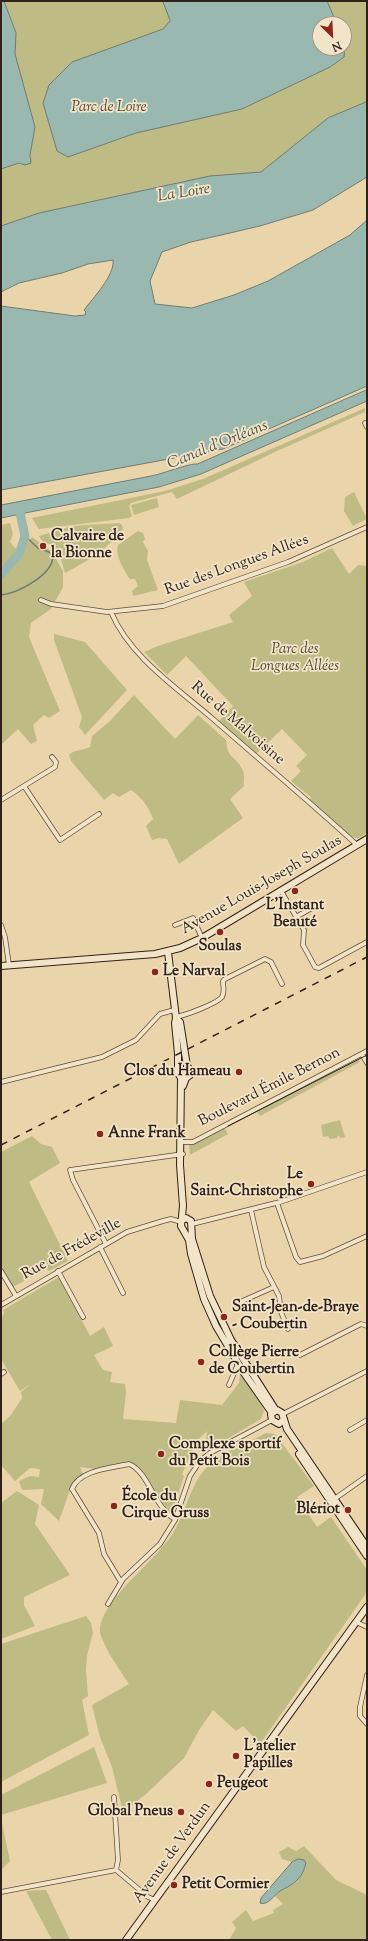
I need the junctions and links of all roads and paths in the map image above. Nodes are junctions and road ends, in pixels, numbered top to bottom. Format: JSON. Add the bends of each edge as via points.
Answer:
{"nodes":[{"id":1,"x":367,"y":527,"type":"edge"},
{"id":2,"x":41,"y":600,"type":"dead end"},
{"id":3,"x":111,"y":612,"type":"junction"},
{"id":4,"x":52,"y":757,"type":"dead end"},
{"id":5,"x":24,"y":786,"type":"junction"},
{"id":6,"x":1,"y":800,"type":"edge"},
{"id":7,"x":99,"y":814,"type":"dead end"},
{"id":8,"x":367,"y":840,"type":"edge"},
{"id":9,"x":357,"y":845,"type":"junction"},
{"id":10,"x":282,"y":891,"type":"junction"},
{"id":11,"x":317,"y":905,"type":"dead end"},
{"id":12,"x":296,"y":917,"type":"junction"},
{"id":13,"x":175,"y":925,"type":"dead end"},
{"id":14,"x":1,"y":926,"type":"edge"},
{"id":15,"x":202,"y":938,"type":"junction"},
{"id":16,"x":367,"y":942,"type":"edge"},
{"id":17,"x":168,"y":952,"type":"junction"},
{"id":18,"x":9,"y":965,"type":"junction"},
{"id":19,"x":1,"y":966,"type":"edge"},
{"id":20,"x":282,"y":984,"type":"dead end"},
{"id":21,"x":174,"y":1010,"type":"junction"},
{"id":22,"x":176,"y":1018,"type":"junction"},
{"id":23,"x":367,"y":1051,"type":"edge"},
{"id":24,"x":362,"y":1054,"type":"junction"},
{"id":25,"x":367,"y":1063,"type":"edge"},
{"id":26,"x":187,"y":1066,"type":"junction"},
{"id":27,"x":178,"y":1069,"type":"junction"},
{"id":28,"x":184,"y":1078,"type":"junction"},
{"id":29,"x":1,"y":1082,"type":"edge"},
{"id":30,"x":182,"y":1142,"type":"junction"},
{"id":31,"x":182,"y":1154,"type":"junction"},
{"id":32,"x":367,"y":1173,"type":"edge"},
{"id":33,"x":277,"y":1203,"type":"junction"},
{"id":34,"x":251,"y":1210,"type":"junction"},
{"id":35,"x":181,"y":1221,"type":"junction"},
{"id":36,"x":191,"y":1223,"type":"junction"},
{"id":37,"x":183,"y":1229,"type":"junction"},
{"id":38,"x":367,"y":1236,"type":"edge"},
{"id":39,"x":106,"y":1244,"type":"junction"},
{"id":40,"x":100,"y":1247,"type":"junction"},
{"id":41,"x":1,"y":1271,"type":"edge"},
{"id":42,"x":58,"y":1271,"type":"junction"},
{"id":43,"x":274,"y":1287,"type":"junction"},
{"id":44,"x":124,"y":1293,"type":"dead end"},
{"id":45,"x":16,"y":1296,"type":"junction"},
{"id":46,"x":238,"y":1303,"type":"dead end"},
{"id":47,"x":1,"y":1305,"type":"edge"},
{"id":48,"x":83,"y":1317,"type":"dead end"},
{"id":49,"x":367,"y":1326,"type":"edge"},
{"id":50,"x":288,"y":1329,"type":"dead end"},
{"id":51,"x":300,"y":1355,"type":"dead end"},
{"id":52,"x":238,"y":1364,"type":"junction"},
{"id":53,"x":367,"y":1371,"type":"edge"},
{"id":54,"x":229,"y":1385,"type":"dead end"},
{"id":55,"x":274,"y":1412,"type":"junction"},
{"id":56,"x":283,"y":1417,"type":"junction"},
{"id":57,"x":367,"y":1420,"type":"edge"},
{"id":58,"x":274,"y":1422,"type":"junction"},
{"id":59,"x":350,"y":1430,"type":"dead end"},
{"id":60,"x":367,"y":1476,"type":"edge"},
{"id":61,"x":332,"y":1500,"type":"junction"},
{"id":62,"x":175,"y":1519,"type":"junction"},
{"id":63,"x":367,"y":1547,"type":"edge"},
{"id":64,"x":367,"y":1556,"type":"edge"},
{"id":65,"x":121,"y":1582,"type":"junction"},
{"id":66,"x":108,"y":1604,"type":"dead end"},
{"id":67,"x":367,"y":1607,"type":"edge"},
{"id":68,"x":356,"y":1622,"type":"junction"},
{"id":69,"x":367,"y":1627,"type":"edge"},
{"id":70,"x":367,"y":1675,"type":"edge"},
{"id":71,"x":367,"y":1724,"type":"edge"},
{"id":72,"x":114,"y":1797,"type":"dead end"},
{"id":73,"x":116,"y":1870,"type":"junction"},
{"id":74,"x":1,"y":1892,"type":"edge"},
{"id":75,"x":155,"y":1900,"type":"junction"},
{"id":76,"x":126,"y":1940,"type":"edge"}],
"edges":[{"from":1,"to":3,"type":"street","name":"Rue des Longues Allées","via":[[288,562],[177,602]]},
{"from":2,"to":3,"type":"street","name":"Rue des Longues Allées","via":[[51,604]]},
{"from":3,"to":9,"type":"street","name":"Rue de Malvoisine","via":[[117,625],[156,670]]},
{"from":4,"to":5,"type":"street","via":[[56,762],[55,767]]},
{"from":5,"to":6,"type":"street"},
{"from":5,"to":7,"type":"street","via":[[60,840]]},
{"from":8,"to":9,"type":"street","name":"Avenue Louis-Joseph Soulas"},
{"from":9,"to":10,"type":"street","name":"Avenue Louis-Joseph Soulas"},
{"from":10,"to":12,"type":"street"},
{"from":10,"to":15,"type":"street","name":"Avenue Louis-Joseph Soulas"},
{"from":11,"to":12,"type":"street"},
{"from":12,"to":16,"type":"street","via":[[304,930],[303,946],[315,967],[318,968]]},
{"from":13,"to":15,"type":"street","via":[[193,918]]},
{"from":14,"to":18,"type":"street"},
{"from":15,"to":17,"type":"street","name":"Avenue Louis-Joseph Soulas"},
{"from":17,"to":18,"type":"street","name":"Avenue Louis-Joseph Soulas"},
{"from":17,"to":21,"type":"street"},
{"from":18,"to":19,"type":"street","name":"Avenue Louis-Joseph Soulas"},
{"from":20,"to":22,"type":"street","via":[[271,962],[265,959],[225,979],[224,992],[219,999]]},
{"from":21,"to":22,"type":"street"},
{"from":21,"to":29,"type":"street","via":[[160,1014],[136,1040],[102,1057]]},
{"from":22,"to":26,"type":"street","via":[[180,1022],[184,1039]]},
{"from":22,"to":27,"type":"street"},
{"from":23,"to":24,"type":"street","name":"Boulevard Émile Bernon"},
{"from":24,"to":25,"type":"street"},
{"from":24,"to":30,"type":"street","name":"Boulevard Émile Bernon","via":[[193,1142]]},
{"from":26,"to":27,"type":"street"},
{"from":26,"to":28,"type":"street","via":[[191,1073]]},
{"from":27,"to":28,"type":"street","via":[[178,1075]]},
{"from":28,"to":30,"type":"street"},
{"from":30,"to":31,"type":"street"},
{"from":31,"to":35,"type":"street"},
{"from":31,"to":36,"type":"street","via":[[186,1206]]},
{"from":31,"to":39,"type":"street","via":[[70,1170]]},
{"from":32,"to":33,"type":"street"},
{"from":33,"to":34,"type":"street"},
{"from":33,"to":38,"type":"street","via":[[288,1237],[300,1262],[323,1256]]},
{"from":34,"to":36,"type":"street"},
{"from":34,"to":43,"type":"street","via":[[264,1267]]},
{"from":35,"to":36,"type":"street","via":[[186,1218]]},
{"from":35,"to":37,"type":"street"},
{"from":35,"to":39,"type":"street","name":"Rue de Frédeville","via":[[163,1220],[127,1232]]},
{"from":36,"to":37,"type":"street","via":[[187,1230]]},
{"from":36,"to":55,"type":"street","via":[[192,1239],[210,1296],[230,1340]]},
{"from":37,"to":52,"type":"street","via":[[189,1240],[204,1299]]},
{"from":39,"to":40,"type":"street","name":"Rue de Frédeville"},
{"from":40,"to":42,"type":"street","name":"Rue de Frédeville"},
{"from":40,"to":44,"type":"street"},
{"from":41,"to":45,"type":"street"},
{"from":42,"to":45,"type":"street","name":"Rue de Frédeville"},
{"from":42,"to":48,"type":"street"},
{"from":43,"to":46,"type":"street"},
{"from":43,"to":50,"type":"street"},
{"from":45,"to":47,"type":"street","name":"Rue de Frédeville"},
{"from":49,"to":51,"type":"street","via":[[361,1324]]},
{"from":52,"to":54,"type":"street"},
{"from":52,"to":55,"type":"street"},
{"from":53,"to":56,"type":"street"},
{"from":55,"to":56,"type":"street","via":[[281,1411]]},
{"from":55,"to":58,"type":"street"},
{"from":56,"to":58,"type":"street"},
{"from":56,"to":61,"type":"street","via":[[287,1428]]},
{"from":57,"to":59,"type":"street"},
{"from":58,"to":61,"type":"street","via":[[284,1431]]},
{"from":58,"to":62,"type":"street","via":[[210,1453],[200,1461],[190,1476]]},
{"from":60,"to":61,"type":"street"},
{"from":61,"to":63,"type":"street"},
{"from":61,"to":64,"type":"street"},
{"from":62,"to":65,"type":"street","via":[[160,1544]]},
{"from":62,"to":65,"type":"street","via":[[166,1513],[139,1472],[129,1464],[90,1473],[73,1485],[72,1489],[99,1533],[104,1554]]},
{"from":65,"to":66,"type":"street"},
{"from":67,"to":68,"type":"street","name":"Avenue de Verdun"},
{"from":68,"to":69,"type":"street"},
{"from":68,"to":75,"type":"street","name":"Avenue de Verdun"},
{"from":70,"to":71,"type":"street","via":[[360,1707],[360,1716]]},
{"from":72,"to":73,"type":"street","via":[[118,1860]]},
{"from":73,"to":74,"type":"street"},
{"from":73,"to":75,"type":"street"},
{"from":75,"to":76,"type":"street","name":"Avenue de Verdun"}]}
